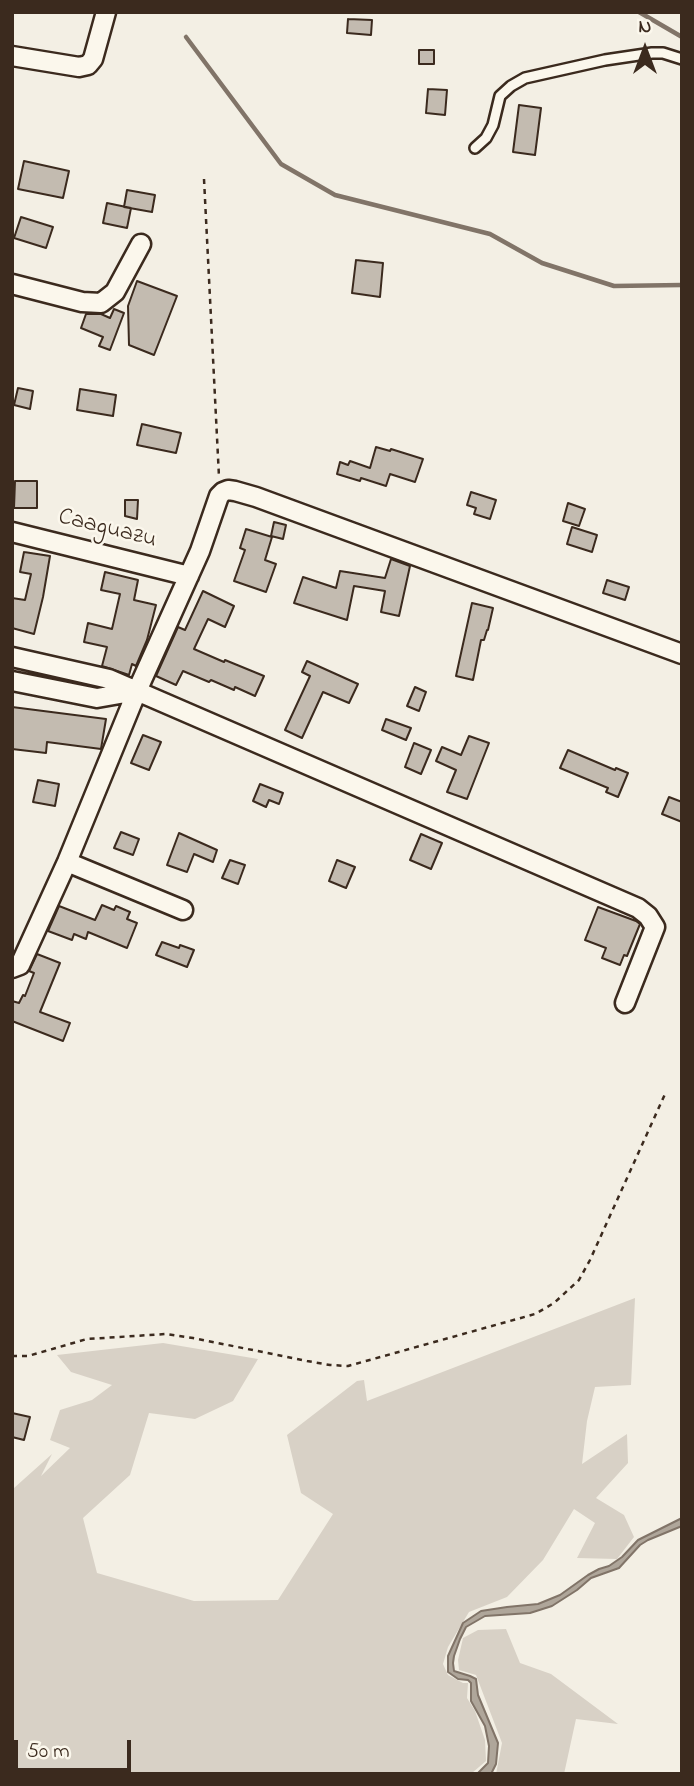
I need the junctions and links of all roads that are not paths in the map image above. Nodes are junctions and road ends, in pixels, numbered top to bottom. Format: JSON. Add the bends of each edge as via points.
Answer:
{"nodes":[{"id":1,"x":106,"y":12,"type":"edge"},
{"id":2,"x":12,"y":56,"type":"edge"},
{"id":3,"x":682,"y":59,"type":"edge"},
{"id":4,"x":475,"y":148,"type":"dead end"},
{"id":5,"x":141,"y":244,"type":"dead end"},
{"id":6,"x":12,"y":284,"type":"edge"},
{"id":7,"x":12,"y":532,"type":"edge"},
{"id":8,"x":190,"y":576,"type":"junction"},
{"id":9,"x":682,"y":654,"type":"edge"},
{"id":10,"x":12,"y":657,"type":"edge"},
{"id":11,"x":12,"y":681,"type":"edge"},
{"id":12,"x":137,"y":691,"type":"junction"},
{"id":13,"x":67,"y":862,"type":"junction"},
{"id":14,"x":183,"y":910,"type":"dead end"},
{"id":15,"x":16,"y":967,"type":"edge"},
{"id":16,"x":625,"y":1003,"type":"dead end"}],
"edges":[{"from":1,"to":2,"type":"street","via":[[88,65]]},
{"from":3,"to":4,"type":"lane","via":[[652,53],[525,78],[500,96],[493,125]]},
{"from":5,"to":6,"type":"street","via":[[115,292],[101,303]]},
{"from":7,"to":8,"type":"street","name":"Caaguazu"},
{"from":8,"to":9,"type":"street","via":[[219,496],[228,490]]},
{"from":8,"to":12,"type":"street"},
{"from":10,"to":12,"type":"street","via":[[104,678]]},
{"from":11,"to":12,"type":"street","via":[[97,698]]},
{"from":12,"to":13,"type":"street"},
{"from":12,"to":16,"type":"street","via":[[638,908],[654,927]]},
{"from":13,"to":14,"type":"street"},
{"from":13,"to":15,"type":"street"}]}
